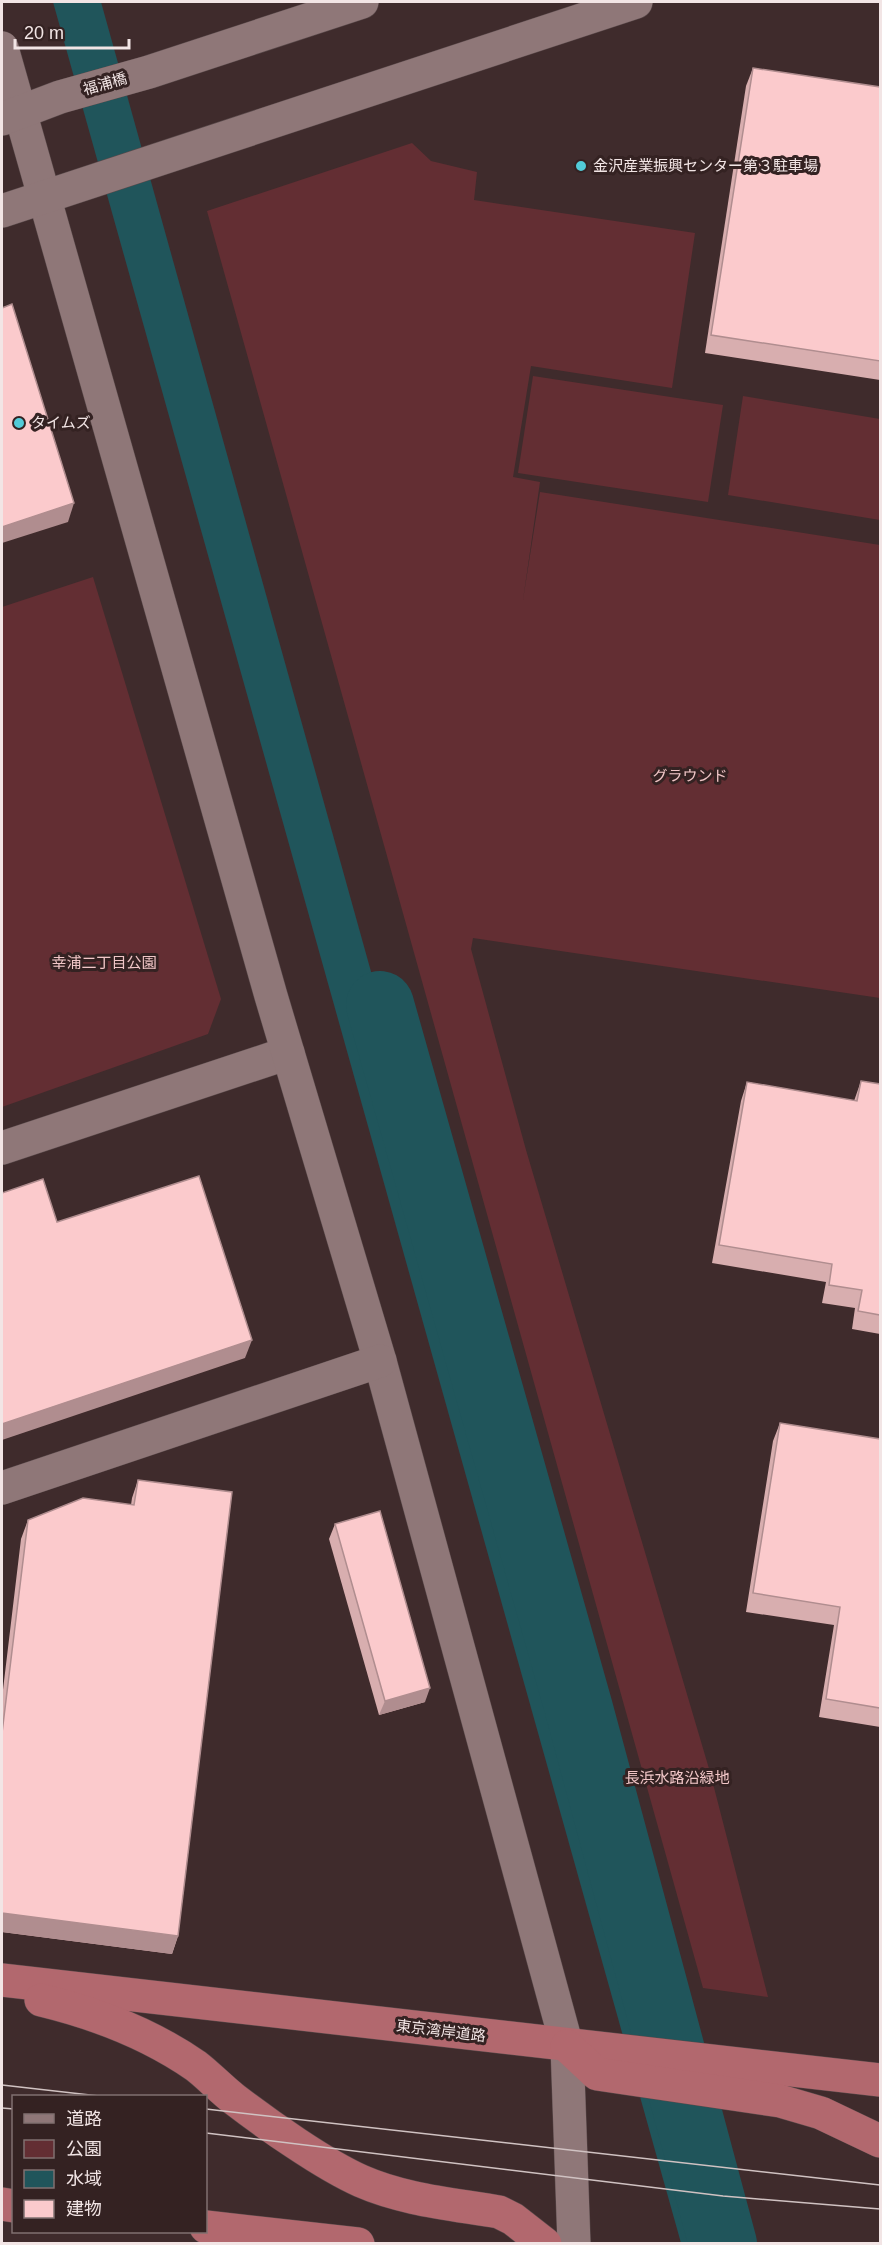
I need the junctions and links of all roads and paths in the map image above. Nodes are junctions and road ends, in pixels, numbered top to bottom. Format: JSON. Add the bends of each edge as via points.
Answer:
{"nodes":[{"id":1,"x":362,"y":2,"type":"edge"},
{"id":2,"x":636,"y":2,"type":"edge"},
{"id":3,"x":2,"y":48,"type":"edge"},
{"id":4,"x":10,"y":116,"type":"edge"},
{"id":5,"x":44,"y":197,"type":"junction"},
{"id":6,"x":2,"y":211,"type":"edge"},
{"id":7,"x":288,"y":1053,"type":"junction"},
{"id":8,"x":2,"y":1148,"type":"edge"},
{"id":9,"x":380,"y":1361,"type":"junction"},
{"id":10,"x":2,"y":1488,"type":"edge"},
{"id":11,"x":2,"y":1980,"type":"edge"},
{"id":12,"x":2,"y":1990,"type":"edge"},
{"id":13,"x":567,"y":2046,"type":"junction"},
{"id":14,"x":880,"y":2080,"type":"edge"},
{"id":15,"x":880,"y":2141,"type":"edge"},
{"id":16,"x":207,"y":2227,"type":"edge"},
{"id":17,"x":358,"y":2244,"type":"edge"},
{"id":18,"x":545,"y":2244,"type":"edge"},
{"id":19,"x":574,"y":2244,"type":"edge"}],
"edges":[{"from":1,"to":4,"type":"street","name":"福浦橋"},
{"from":2,"to":5,"type":"street"},
{"from":3,"to":4,"type":"street"},
{"from":4,"to":5,"type":"street"},
{"from":5,"to":6,"type":"street"},
{"from":5,"to":7,"type":"street"},
{"from":7,"to":8,"type":"street"},
{"from":7,"to":9,"type":"street"},
{"from":9,"to":10,"type":"street"},
{"from":9,"to":13,"type":"street"},
{"from":11,"to":13,"type":"highway","name":"東京湾岸道路"},
{"from":12,"to":18,"type":"highway","via":[[121,2025],[164,2047],[305,2147],[362,2181],[395,2193],[499,2212],[513,2218]]},
{"from":13,"to":14,"type":"highway","name":"東京湾岸道路"},
{"from":13,"to":15,"type":"highway","via":[[603,2076],[780,2101],[821,2113]]},
{"from":13,"to":19,"type":"street"},
{"from":16,"to":17,"type":"highway"}]}
